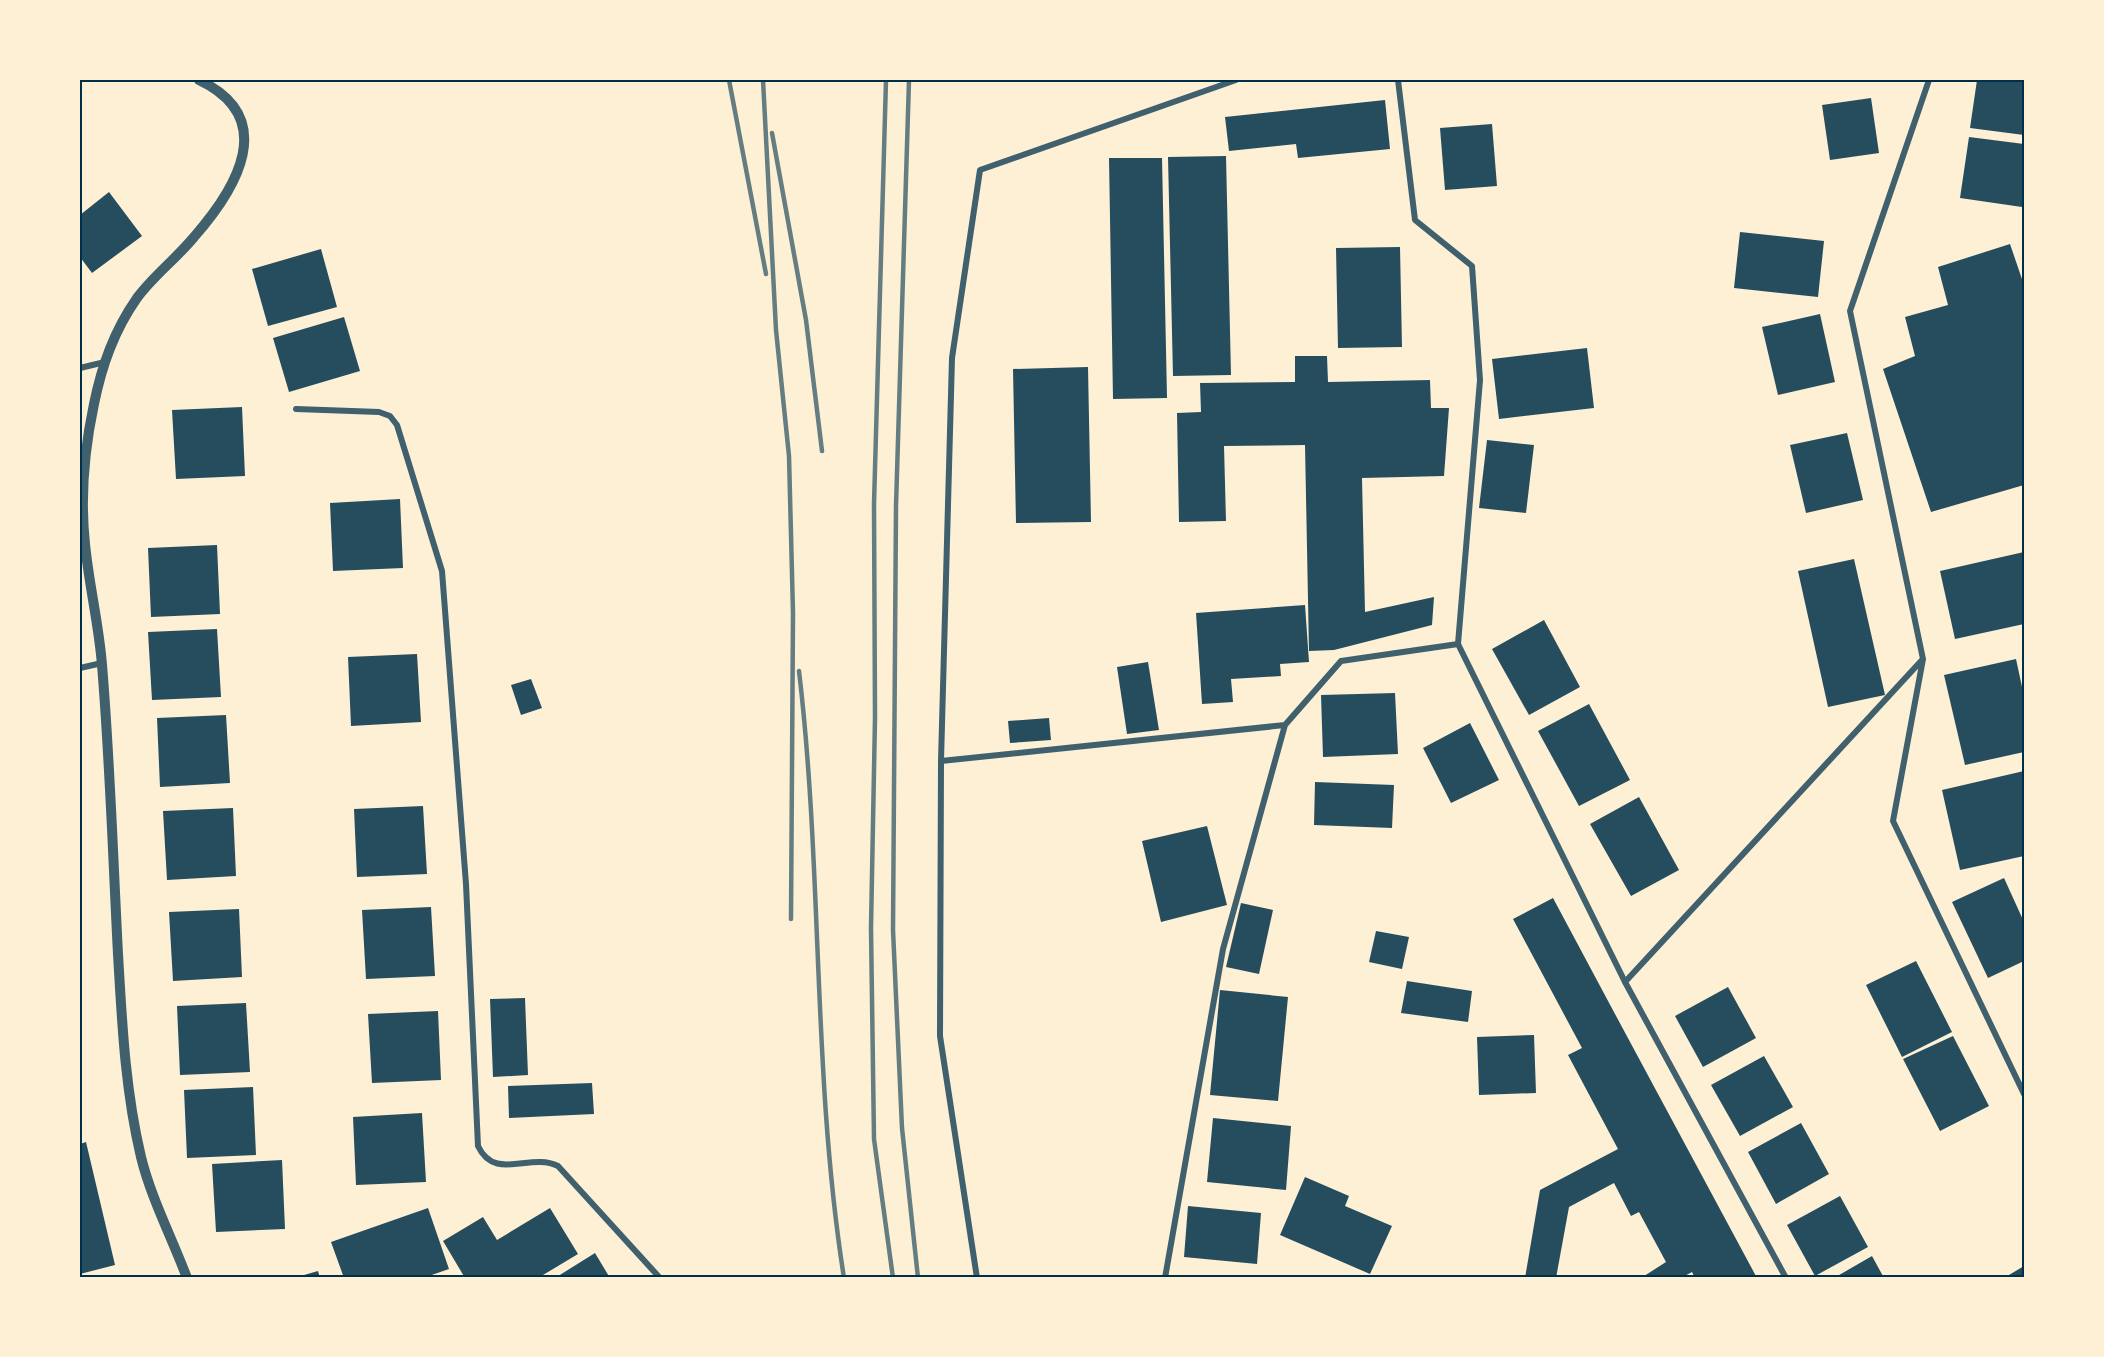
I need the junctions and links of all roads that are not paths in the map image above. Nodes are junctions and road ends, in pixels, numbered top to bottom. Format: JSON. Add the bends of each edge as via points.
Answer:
{"nodes":[{"id":1,"x":200,"y":80,"type":"edge"},
{"id":2,"x":1236,"y":80,"type":"edge"},
{"id":3,"x":1398,"y":80,"type":"edge"},
{"id":4,"x":1929,"y":80,"type":"edge"},
{"id":5,"x":105,"y":362,"type":"junction"},
{"id":6,"x":80,"y":368,"type":"edge"},
{"id":7,"x":296,"y":409,"type":"dead end"},
{"id":8,"x":1458,"y":644,"type":"junction"},
{"id":9,"x":1923,"y":659,"type":"junction"},
{"id":10,"x":102,"y":663,"type":"junction"},
{"id":11,"x":80,"y":668,"type":"edge"},
{"id":12,"x":1285,"y":725,"type":"junction"},
{"id":13,"x":941,"y":761,"type":"junction"},
{"id":14,"x":1625,"y":982,"type":"junction"},
{"id":15,"x":2025,"y":1094,"type":"edge"},
{"id":16,"x":187,"y":1278,"type":"edge"},
{"id":17,"x":660,"y":1278,"type":"edge"},
{"id":18,"x":977,"y":1278,"type":"edge"},
{"id":19,"x":1165,"y":1278,"type":"edge"},
{"id":20,"x":1786,"y":1278,"type":"edge"}],
"edges":[{"from":1,"to":5,"type":"street","via":[[225,96],[244,125],[245,143],[235,180],[192,240],[164,265],[139,296],[118,330]]},
{"from":2,"to":13,"type":"street","via":[[980,170],[952,358]]},
{"from":3,"to":8,"type":"street","via":[[1415,220],[1472,266],[1480,380]]},
{"from":4,"to":9,"type":"street","via":[[1850,311]]},
{"from":5,"to":6,"type":"street"},
{"from":5,"to":10,"type":"street","via":[[88,436],[83,483],[85,543]]},
{"from":7,"to":17,"type":"street","via":[[379,411],[390,416],[397,425],[442,571],[466,884],[478,1146],[483,1158],[496,1165],[548,1161],[558,1166]]},
{"from":8,"to":12,"type":"street","via":[[1341,661]]},
{"from":8,"to":14,"type":"street"},
{"from":9,"to":14,"type":"street"},
{"from":9,"to":15,"type":"street","via":[[1893,821]]},
{"from":10,"to":11,"type":"street"},
{"from":10,"to":16,"type":"street","via":[[124,1059],[142,1161]]},
{"from":12,"to":13,"type":"street"},
{"from":12,"to":19,"type":"street","via":[[1222,949]]},
{"from":13,"to":18,"type":"street","via":[[940,1036]]},
{"from":14,"to":20,"type":"street"}]}
